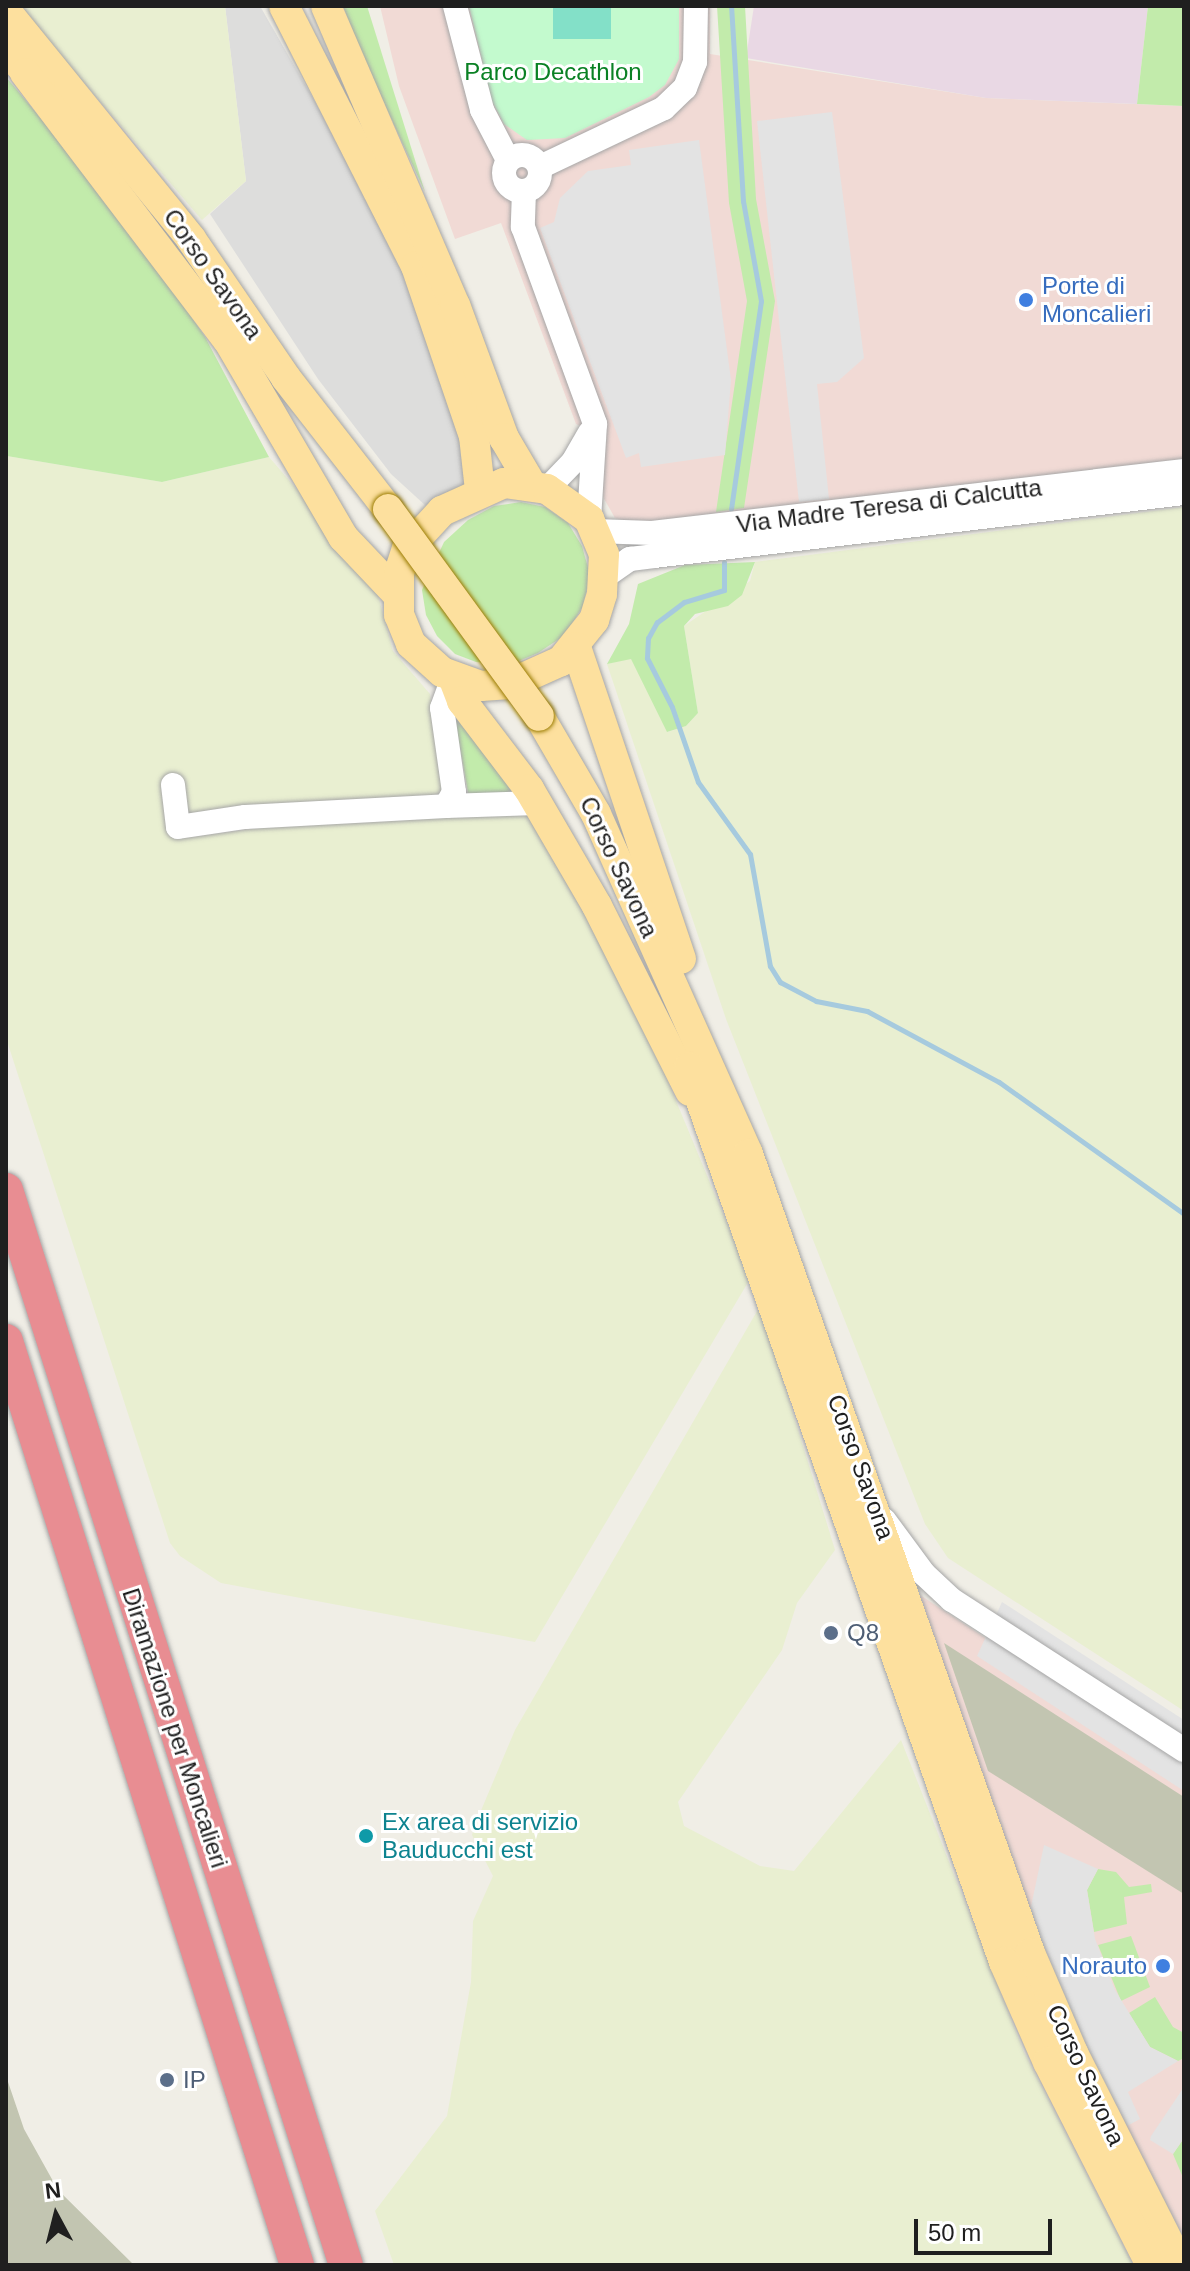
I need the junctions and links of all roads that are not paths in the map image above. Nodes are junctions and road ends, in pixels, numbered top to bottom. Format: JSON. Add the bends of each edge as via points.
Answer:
{"nodes":[{"id":1,"x":284,"y":6,"type":"edge"},
{"id":2,"x":326,"y":6,"type":"edge"},
{"id":3,"x":455,"y":6,"type":"edge"},
{"id":4,"x":696,"y":6,"type":"edge"},
{"id":5,"x":6,"y":11,"type":"edge"},
{"id":6,"x":16,"y":61,"type":"edge"},
{"id":7,"x":90,"y":110,"type":"junction"},
{"id":8,"x":508,"y":160,"type":"junction"},
{"id":9,"x":540,"y":167,"type":"junction"},
{"id":10,"x":524,"y":191,"type":"junction"},
{"id":11,"x":595,"y":424,"type":"junction"},
{"id":12,"x":1184,"y":471,"type":"edge"},
{"id":13,"x":539,"y":486,"type":"junction"},
{"id":14,"x":480,"y":490,"type":"junction"},
{"id":15,"x":1184,"y":493,"type":"edge"},
{"id":16,"x":442,"y":511,"type":"junction"},
{"id":17,"x":384,"y":513,"type":"junction"},
{"id":18,"x":592,"y":525,"type":"junction"},
{"id":19,"x":604,"y":577,"type":"junction"},
{"id":20,"x":399,"y":596,"type":"junction"},
{"id":21,"x":576,"y":647,"type":"junction"},
{"id":22,"x":453,"y":677,"type":"junction"},
{"id":23,"x":173,"y":785,"type":"dead end"},
{"id":24,"x":537,"y":803,"type":"junction"},
{"id":25,"x":446,"y":806,"type":"junction"},
{"id":26,"x":736,"y":1160,"type":"junction"},
{"id":27,"x":6,"y":1190,"type":"edge"},
{"id":28,"x":6,"y":1341,"type":"edge"},
{"id":29,"x":878,"y":1512,"type":"junction"},
{"id":30,"x":1184,"y":1750,"type":"edge"},
{"id":31,"x":297,"y":2265,"type":"edge"},
{"id":32,"x":346,"y":2265,"type":"edge"},
{"id":33,"x":1151,"y":2265,"type":"edge"},
{"id":34,"x":1180,"y":2265,"type":"edge"}],
"edges":[{"from":1,"to":14,"type":"main road","via":[[397,226],[456,378],[474,436]]},
{"from":2,"to":13,"type":"main road","via":[[455,305],[504,438]]},
{"from":3,"to":8,"type":"street","via":[[482,110]]},
{"from":4,"to":9,"type":"street","via":[[695,62],[685,88],[664,108]]},
{"from":5,"to":7,"type":"main road","name":"Corso Savona"},
{"from":6,"to":17,"type":"main road","name":"Corso Savona","via":[[94,140],[178,240],[280,395]]},
{"from":6,"to":20,"type":"main road","via":[[228,340],[343,537]]},
{"from":7,"to":16,"type":"main road","via":[[202,230],[298,371],[398,495],[426,511]]},
{"from":7,"to":17,"type":"main road","name":"Corso Savona"},
{"from":8,"to":9,"type":"street","via":[[530,156]]},
{"from":8,"to":10,"type":"street","via":[[505,181]]},
{"from":9,"to":10,"type":"street","via":[[538,182]]},
{"from":10,"to":11,"type":"street","via":[[523,227]]},
{"from":11,"to":13,"type":"street","via":[[573,462]]},
{"from":11,"to":18,"type":"street"},
{"from":12,"to":18,"type":"street","name":"Via Madre Teresa di Calcutta","via":[[652,533]]},
{"from":13,"to":14,"type":"main road","via":[[504,483]]},
{"from":13,"to":18,"type":"main road"},
{"from":14,"to":16,"type":"main road"},
{"from":15,"to":19,"type":"street","name":"Via Madre Teresa di Calcutta","via":[[630,559]]},
{"from":16,"to":20,"type":"main road","via":[[407,549]]},
{"from":17,"to":26,"type":"main road","name":"Corso Savona","bridge":true,"via":[[533,717],[602,826]]},
{"from":18,"to":19,"type":"main road","via":[[604,554]]},
{"from":19,"to":21,"type":"main road","via":[[594,620]]},
{"from":20,"to":22,"type":"main road","via":[[399,615],[411,644],[424,660]]},
{"from":21,"to":22,"type":"main road","via":[[547,669],[510,684],[481,686]]},
{"from":21,"to":26,"type":"main road"},
{"from":22,"to":24,"type":"main road","via":[[462,701]]},
{"from":22,"to":25,"type":"street","via":[[442,708],[454,792]]},
{"from":23,"to":25,"type":"street","via":[[178,827],[245,817]]},
{"from":24,"to":25,"type":"street"},
{"from":24,"to":26,"type":"main road"},
{"from":26,"to":29,"type":"main road","name":"Corso Savona"},
{"from":26,"to":33,"type":"main road","name":"Corso Savona","via":[[1004,1962],[1048,2062]]},
{"from":27,"to":32,"type":"highway","name":"Diramazione per Moncalieri"},
{"from":28,"to":31,"type":"highway","name":"Diramazione per Moncalieri"},
{"from":29,"to":30,"type":"street","via":[[938,1589]]},
{"from":29,"to":34,"type":"main road","name":"Corso Savona","via":[[1030,1953],[1073,2053]]}]}
